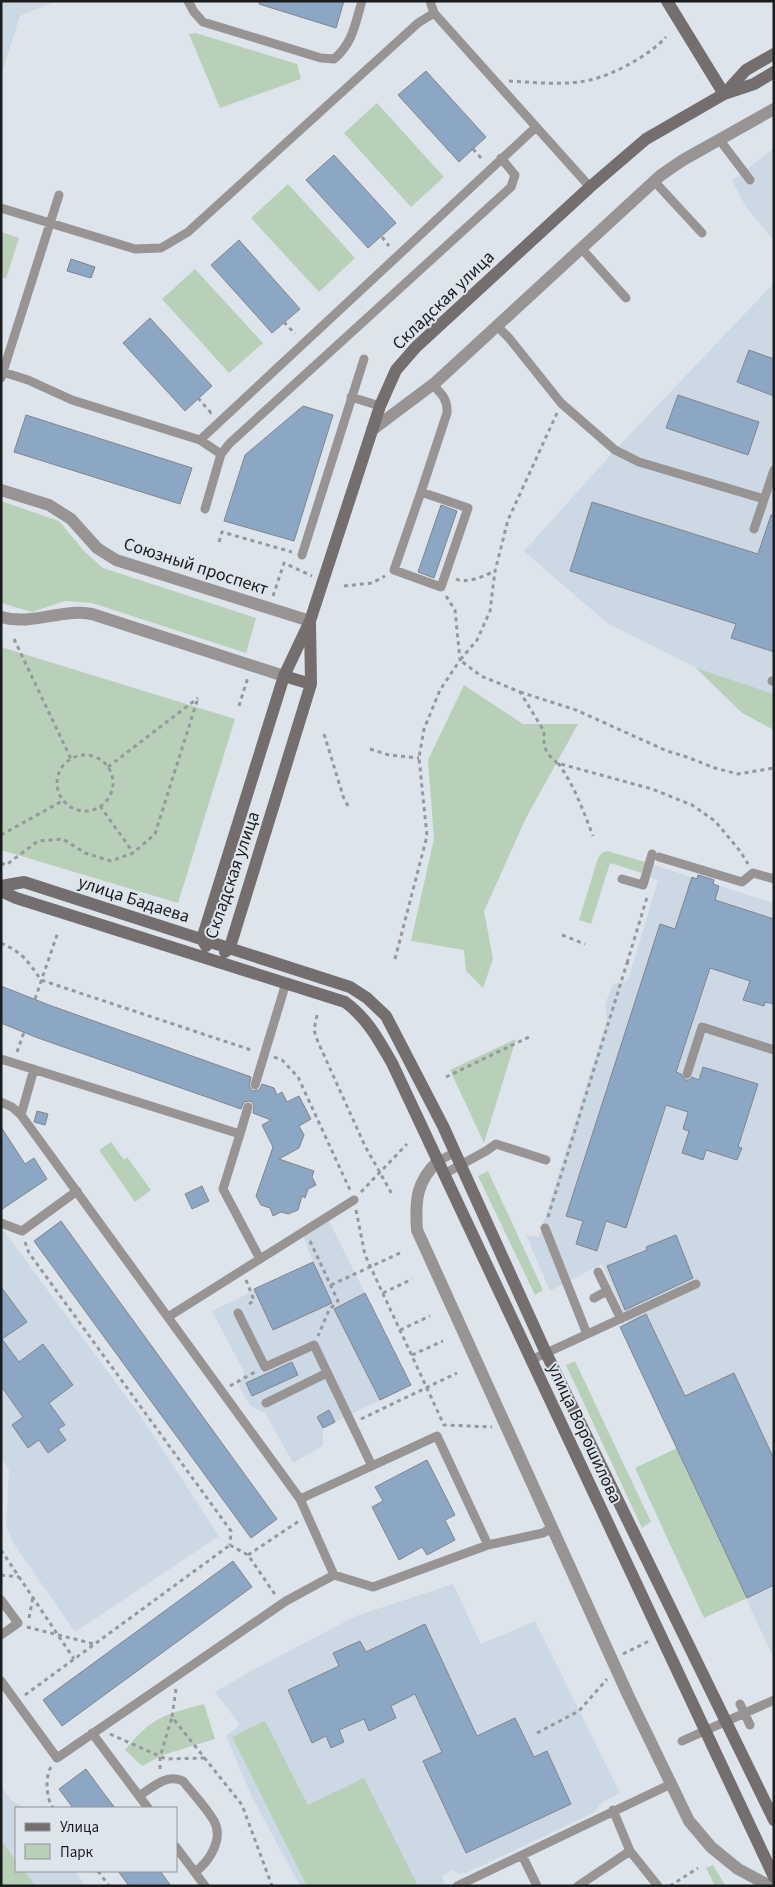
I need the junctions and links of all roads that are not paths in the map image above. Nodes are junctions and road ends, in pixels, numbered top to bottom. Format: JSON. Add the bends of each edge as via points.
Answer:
{"nodes":[{"id":1,"x":188,"y":1,"type":"edge"},
{"id":2,"x":362,"y":1,"type":"edge"},
{"id":3,"x":430,"y":1,"type":"edge"},
{"id":4,"x":667,"y":1,"type":"edge"},
{"id":5,"x":434,"y":13,"type":"junction"},
{"id":6,"x":774,"y":54,"type":"edge"},
{"id":7,"x":774,"y":72,"type":"edge"},
{"id":8,"x":724,"y":94,"type":"junction"},
{"id":9,"x":774,"y":109,"type":"edge"},
{"id":10,"x":536,"y":126,"type":"junction"},
{"id":11,"x":719,"y":139,"type":"junction"},
{"id":12,"x":501,"y":158,"type":"junction"},
{"id":13,"x":750,"y":180,"type":"dead end"},
{"id":14,"x":654,"y":181,"type":"junction"},
{"id":15,"x":590,"y":187,"type":"junction"},
{"id":16,"x":59,"y":195,"type":"dead end"},
{"id":17,"x":1,"y":208,"type":"edge"},
{"id":18,"x":50,"y":223,"type":"junction"},
{"id":19,"x":702,"y":233,"type":"dead end"},
{"id":20,"x":581,"y":248,"type":"junction"},
{"id":21,"x":626,"y":298,"type":"dead end"},
{"id":22,"x":498,"y":326,"type":"junction"},
{"id":23,"x":364,"y":359,"type":"dead end"},
{"id":24,"x":3,"y":369,"type":"edge"},
{"id":25,"x":433,"y":385,"type":"junction"},
{"id":26,"x":351,"y":397,"type":"junction"},
{"id":27,"x":380,"y":406,"type":"junction"},
{"id":28,"x":372,"y":430,"type":"junction"},
{"id":29,"x":200,"y":440,"type":"junction"},
{"id":30,"x":221,"y":454,"type":"junction"},
{"id":31,"x":774,"y":470,"type":"edge"},
{"id":32,"x":1,"y":490,"type":"edge"},
{"id":33,"x":421,"y":492,"type":"junction"},
{"id":34,"x":764,"y":499,"type":"junction"},
{"id":35,"x":205,"y":509,"type":"dead end"},
{"id":36,"x":754,"y":528,"type":"dead end"},
{"id":37,"x":302,"y":555,"type":"road end"},
{"id":38,"x":1,"y":617,"type":"edge"},
{"id":39,"x":310,"y":621,"type":"junction"},
{"id":40,"x":284,"y":676,"type":"junction"},
{"id":41,"x":311,"y":684,"type":"junction"},
{"id":42,"x":622,"y":879,"type":"dead end"},
{"id":43,"x":774,"y":880,"type":"edge"},
{"id":44,"x":1,"y":886,"type":"edge"},
{"id":45,"x":1,"y":891,"type":"edge"},
{"id":46,"x":202,"y":939,"type":"junction"},
{"id":47,"x":230,"y":948,"type":"junction"},
{"id":48,"x":216,"y":961,"type":"junction"},
{"id":49,"x":286,"y":983,"type":"junction"},
{"id":50,"x":367,"y":998,"type":"joint"},
{"id":51,"x":356,"y":1010,"type":"joint"},
{"id":52,"x":774,"y":1050,"type":"edge"},
{"id":53,"x":1,"y":1059,"type":"edge"},
{"id":54,"x":34,"y":1069,"type":"junction"},
{"id":55,"x":687,"y":1074,"type":"dead end"},
{"id":56,"x":255,"y":1085,"type":"dead end"},
{"id":57,"x":1,"y":1102,"type":"edge"},
{"id":58,"x":248,"y":1107,"type":"dead end"},
{"id":59,"x":21,"y":1115,"type":"junction"},
{"id":60,"x":240,"y":1134,"type":"junction"},
{"id":61,"x":456,"y":1152,"type":"junction"},
{"id":62,"x":438,"y":1160,"type":"junction"},
{"id":63,"x":546,"y":1160,"type":"dead end"},
{"id":64,"x":462,"y":1164,"type":"junction"},
{"id":65,"x":444,"y":1174,"type":"junction"},
{"id":66,"x":77,"y":1191,"type":"junction"},
{"id":67,"x":354,"y":1200,"type":"road end"},
{"id":68,"x":1,"y":1223,"type":"edge"},
{"id":69,"x":544,"y":1228,"type":"road end"},
{"id":70,"x":260,"y":1259,"type":"junction"},
{"id":71,"x":598,"y":1272,"type":"dead end"},
{"id":72,"x":696,"y":1284,"type":"dead end"},
{"id":73,"x":607,"y":1291,"type":"junction"},
{"id":74,"x":594,"y":1298,"type":"dead end"},
{"id":75,"x":238,"y":1313,"type":"road end"},
{"id":76,"x":168,"y":1318,"type":"junction"},
{"id":77,"x":621,"y":1319,"type":"junction"},
{"id":78,"x":587,"y":1334,"type":"junction"},
{"id":79,"x":546,"y":1353,"type":"junction"},
{"id":80,"x":531,"y":1360,"type":"junction"},
{"id":81,"x":327,"y":1373,"type":"junction"},
{"id":82,"x":266,"y":1403,"type":"dead end"},
{"id":83,"x":372,"y":1466,"type":"junction"},
{"id":84,"x":300,"y":1499,"type":"junction"},
{"id":85,"x":552,"y":1528,"type":"junction"},
{"id":86,"x":488,"y":1545,"type":"junction"},
{"id":87,"x":334,"y":1576,"type":"junction"},
{"id":88,"x":1,"y":1600,"type":"edge"},
{"id":89,"x":1,"y":1635,"type":"edge"},
{"id":90,"x":1,"y":1681,"type":"edge"},
{"id":91,"x":774,"y":1700,"type":"edge"},
{"id":92,"x":742,"y":1709,"type":"junction"},
{"id":93,"x":725,"y":1721,"type":"junction"},
{"id":94,"x":750,"y":1725,"type":"dead end"},
{"id":95,"x":705,"y":1730,"type":"junction"},
{"id":96,"x":95,"y":1731,"type":"junction"},
{"id":97,"x":682,"y":1741,"type":"dead end"},
{"id":98,"x":671,"y":1784,"type":"junction"},
{"id":99,"x":139,"y":1796,"type":"junction"},
{"id":100,"x":147,"y":1807,"type":"edge"},
{"id":101,"x":613,"y":1810,"type":"junction"},
{"id":102,"x":774,"y":1820,"type":"edge"},
{"id":103,"x":178,"y":1850,"type":"edge"},
{"id":104,"x":630,"y":1851,"type":"junction"},
{"id":105,"x":522,"y":1855,"type":"junction"},
{"id":106,"x":195,"y":1872,"type":"junction"},
{"id":107,"x":774,"y":1877,"type":"edge"},
{"id":108,"x":205,"y":1886,"type":"edge"},
{"id":109,"x":456,"y":1886,"type":"edge"},
{"id":110,"x":537,"y":1886,"type":"edge"},
{"id":111,"x":578,"y":1886,"type":"edge"},
{"id":112,"x":658,"y":1886,"type":"edge"},
{"id":113,"x":770,"y":1886,"type":"edge"}],
"edges":[{"from":1,"to":2,"type":"lane","via":[[203,22],[321,58],[334,59],[351,39]]},
{"from":3,"to":5,"type":"lane"},
{"from":4,"to":8,"type":"street"},
{"from":5,"to":10,"type":"lane"},
{"from":5,"to":18,"type":"lane","via":[[418,23],[188,232],[161,248],[135,249]]},
{"from":6,"to":8,"type":"street","name":"Складская улица","via":[[746,70]]},
{"from":7,"to":8,"type":"street","name":"Складская улица","via":[[754,84]]},
{"from":8,"to":15,"type":"street","name":"Складская улица","via":[[646,139]]},
{"from":9,"to":11,"type":"street"},
{"from":10,"to":12,"type":"lane"},
{"from":10,"to":15,"type":"lane"},
{"from":11,"to":13,"type":"lane"},
{"from":11,"to":14,"type":"street"},
{"from":12,"to":29,"type":"lane"},
{"from":12,"to":30,"type":"lane","via":[[516,175],[511,187]]},
{"from":14,"to":19,"type":"lane"},
{"from":14,"to":20,"type":"street"},
{"from":15,"to":27,"type":"street","name":"Складская улица","via":[[416,347],[396,370]]},
{"from":16,"to":18,"type":"lane"},
{"from":17,"to":18,"type":"lane"},
{"from":18,"to":24,"type":"lane"},
{"from":20,"to":21,"type":"lane"},
{"from":20,"to":22,"type":"street"},
{"from":22,"to":25,"type":"street"},
{"from":22,"to":34,"type":"lane","via":[[561,403],[614,450],[639,462]]},
{"from":23,"to":26,"type":"lane"},
{"from":24,"to":29,"type":"lane","via":[[72,400]]},
{"from":25,"to":28,"type":"street"},
{"from":25,"to":33,"type":"lane","via":[[448,405]]},
{"from":26,"to":27,"type":"lane"},
{"from":26,"to":37,"type":"lane"},
{"from":27,"to":28,"type":"street","name":"Складская улица"},
{"from":28,"to":39,"type":"street","name":"Складская улица"},
{"from":29,"to":30,"type":"lane"},
{"from":30,"to":35,"type":"lane"},
{"from":31,"to":34,"type":"lane"},
{"from":32,"to":39,"type":"street","name":"Союзный проспект","via":[[49,505],[70,519],[97,548],[116,560]]},
{"from":33,"to":33,"type":"lane","via":[[394,570],[441,586],[468,508]]},
{"from":34,"to":36,"type":"lane"},
{"from":38,"to":40,"type":"street","via":[[25,620],[73,612],[92,614]]},
{"from":39,"to":40,"type":"street","name":"Складская улица"},
{"from":39,"to":41,"type":"street","name":"Складская улица"},
{"from":40,"to":41,"type":"street"},
{"from":40,"to":46,"type":"street","name":"Складская улица"},
{"from":41,"to":47,"type":"street","name":"Складская улица"},
{"from":42,"to":43,"type":"lane","via":[[643,884],[656,856],[742,882],[753,873]]},
{"from":44,"to":46,"type":"street","name":"улица Бадаева","via":[[24,882]]},
{"from":45,"to":48,"type":"street","name":"улица Бадаева"},
{"from":46,"to":47,"type":"street","name":"улица Бадаева"},
{"from":46,"to":48,"type":"street","name":"Складская улица"},
{"from":47,"to":48,"type":"street","name":"Складская улица"},
{"from":47,"to":50,"type":"street","name":"улица Бадаева","via":[[350,987]]},
{"from":48,"to":49,"type":"street","name":"улица Бадаева"},
{"from":49,"to":51,"type":"street","name":"улица Бадаева","via":[[345,1002]]},
{"from":49,"to":56,"type":"lane"},
{"from":50,"to":61,"type":"street","name":"улица Ворошилова","via":[[386,1016]]},
{"from":51,"to":62,"type":"street","name":"улица Ворошилова","via":[[372,1028],[392,1063]]},
{"from":52,"to":55,"type":"lane","via":[[702,1027]]},
{"from":53,"to":54,"type":"lane"},
{"from":54,"to":59,"type":"lane"},
{"from":54,"to":60,"type":"lane"},
{"from":57,"to":59,"type":"lane"},
{"from":58,"to":60,"type":"lane"},
{"from":59,"to":66,"type":"lane"},
{"from":60,"to":70,"type":"lane","via":[[223,1190]]},
{"from":61,"to":62,"type":"lane"},
{"from":61,"to":64,"type":"street","name":"улица Ворошилова"},
{"from":62,"to":65,"type":"street","name":"улица Ворошилова"},
{"from":62,"to":85,"type":"street","via":[[428,1170],[420,1186],[415,1206],[417,1230]]},
{"from":63,"to":64,"type":"lane","via":[[496,1144]]},
{"from":64,"to":65,"type":"lane"},
{"from":64,"to":79,"type":"street","name":"улица Ворошилова"},
{"from":65,"to":80,"type":"street","name":"улица Ворошилова"},
{"from":66,"to":68,"type":"lane","via":[[22,1231]]},
{"from":66,"to":76,"type":"lane"},
{"from":67,"to":70,"type":"lane"},
{"from":69,"to":78,"type":"lane"},
{"from":70,"to":76,"type":"lane"},
{"from":71,"to":73,"type":"lane"},
{"from":72,"to":77,"type":"lane"},
{"from":73,"to":74,"type":"lane"},
{"from":73,"to":77,"type":"lane"},
{"from":75,"to":81,"type":"lane","via":[[265,1367],[314,1345]]},
{"from":76,"to":84,"type":"lane"},
{"from":77,"to":78,"type":"lane"},
{"from":78,"to":79,"type":"lane"},
{"from":79,"to":80,"type":"lane"},
{"from":79,"to":93,"type":"street","name":"улица Ворошилова"},
{"from":80,"to":95,"type":"street","name":"улица Ворошилова"},
{"from":81,"to":82,"type":"lane"},
{"from":81,"to":83,"type":"lane"},
{"from":83,"to":84,"type":"lane"},
{"from":83,"to":86,"type":"lane","via":[[437,1436]]},
{"from":84,"to":87,"type":"lane"},
{"from":85,"to":86,"type":"lane","via":[[543,1533]]},
{"from":85,"to":98,"type":"street"},
{"from":86,"to":87,"type":"lane","via":[[372,1587]]},
{"from":87,"to":96,"type":"lane","via":[[281,1604]]},
{"from":88,"to":89,"type":"lane","via":[[18,1623]]},
{"from":90,"to":96,"type":"lane","via":[[57,1758]]},
{"from":91,"to":92,"type":"lane"},
{"from":92,"to":93,"type":"lane"},
{"from":92,"to":94,"type":"lane"},
{"from":93,"to":95,"type":"lane"},
{"from":93,"to":102,"type":"street","name":"улица Ворошилова"},
{"from":95,"to":97,"type":"lane"},
{"from":95,"to":107,"type":"street","name":"улица Ворошилова"},
{"from":96,"to":99,"type":"lane"},
{"from":98,"to":101,"type":"lane"},
{"from":98,"to":113,"type":"street","via":[[689,1822],[711,1847],[738,1869]]},
{"from":99,"to":100,"type":"lane"},
{"from":99,"to":106,"type":"lane","via":[[176,1777],[183,1781],[214,1822],[213,1852]]},
{"from":101,"to":104,"type":"lane"},
{"from":101,"to":105,"type":"lane"},
{"from":103,"to":106,"type":"lane"},
{"from":104,"to":111,"type":"lane"},
{"from":104,"to":112,"type":"lane"},
{"from":105,"to":109,"type":"lane"},
{"from":105,"to":110,"type":"lane"},
{"from":106,"to":108,"type":"lane"}]}
